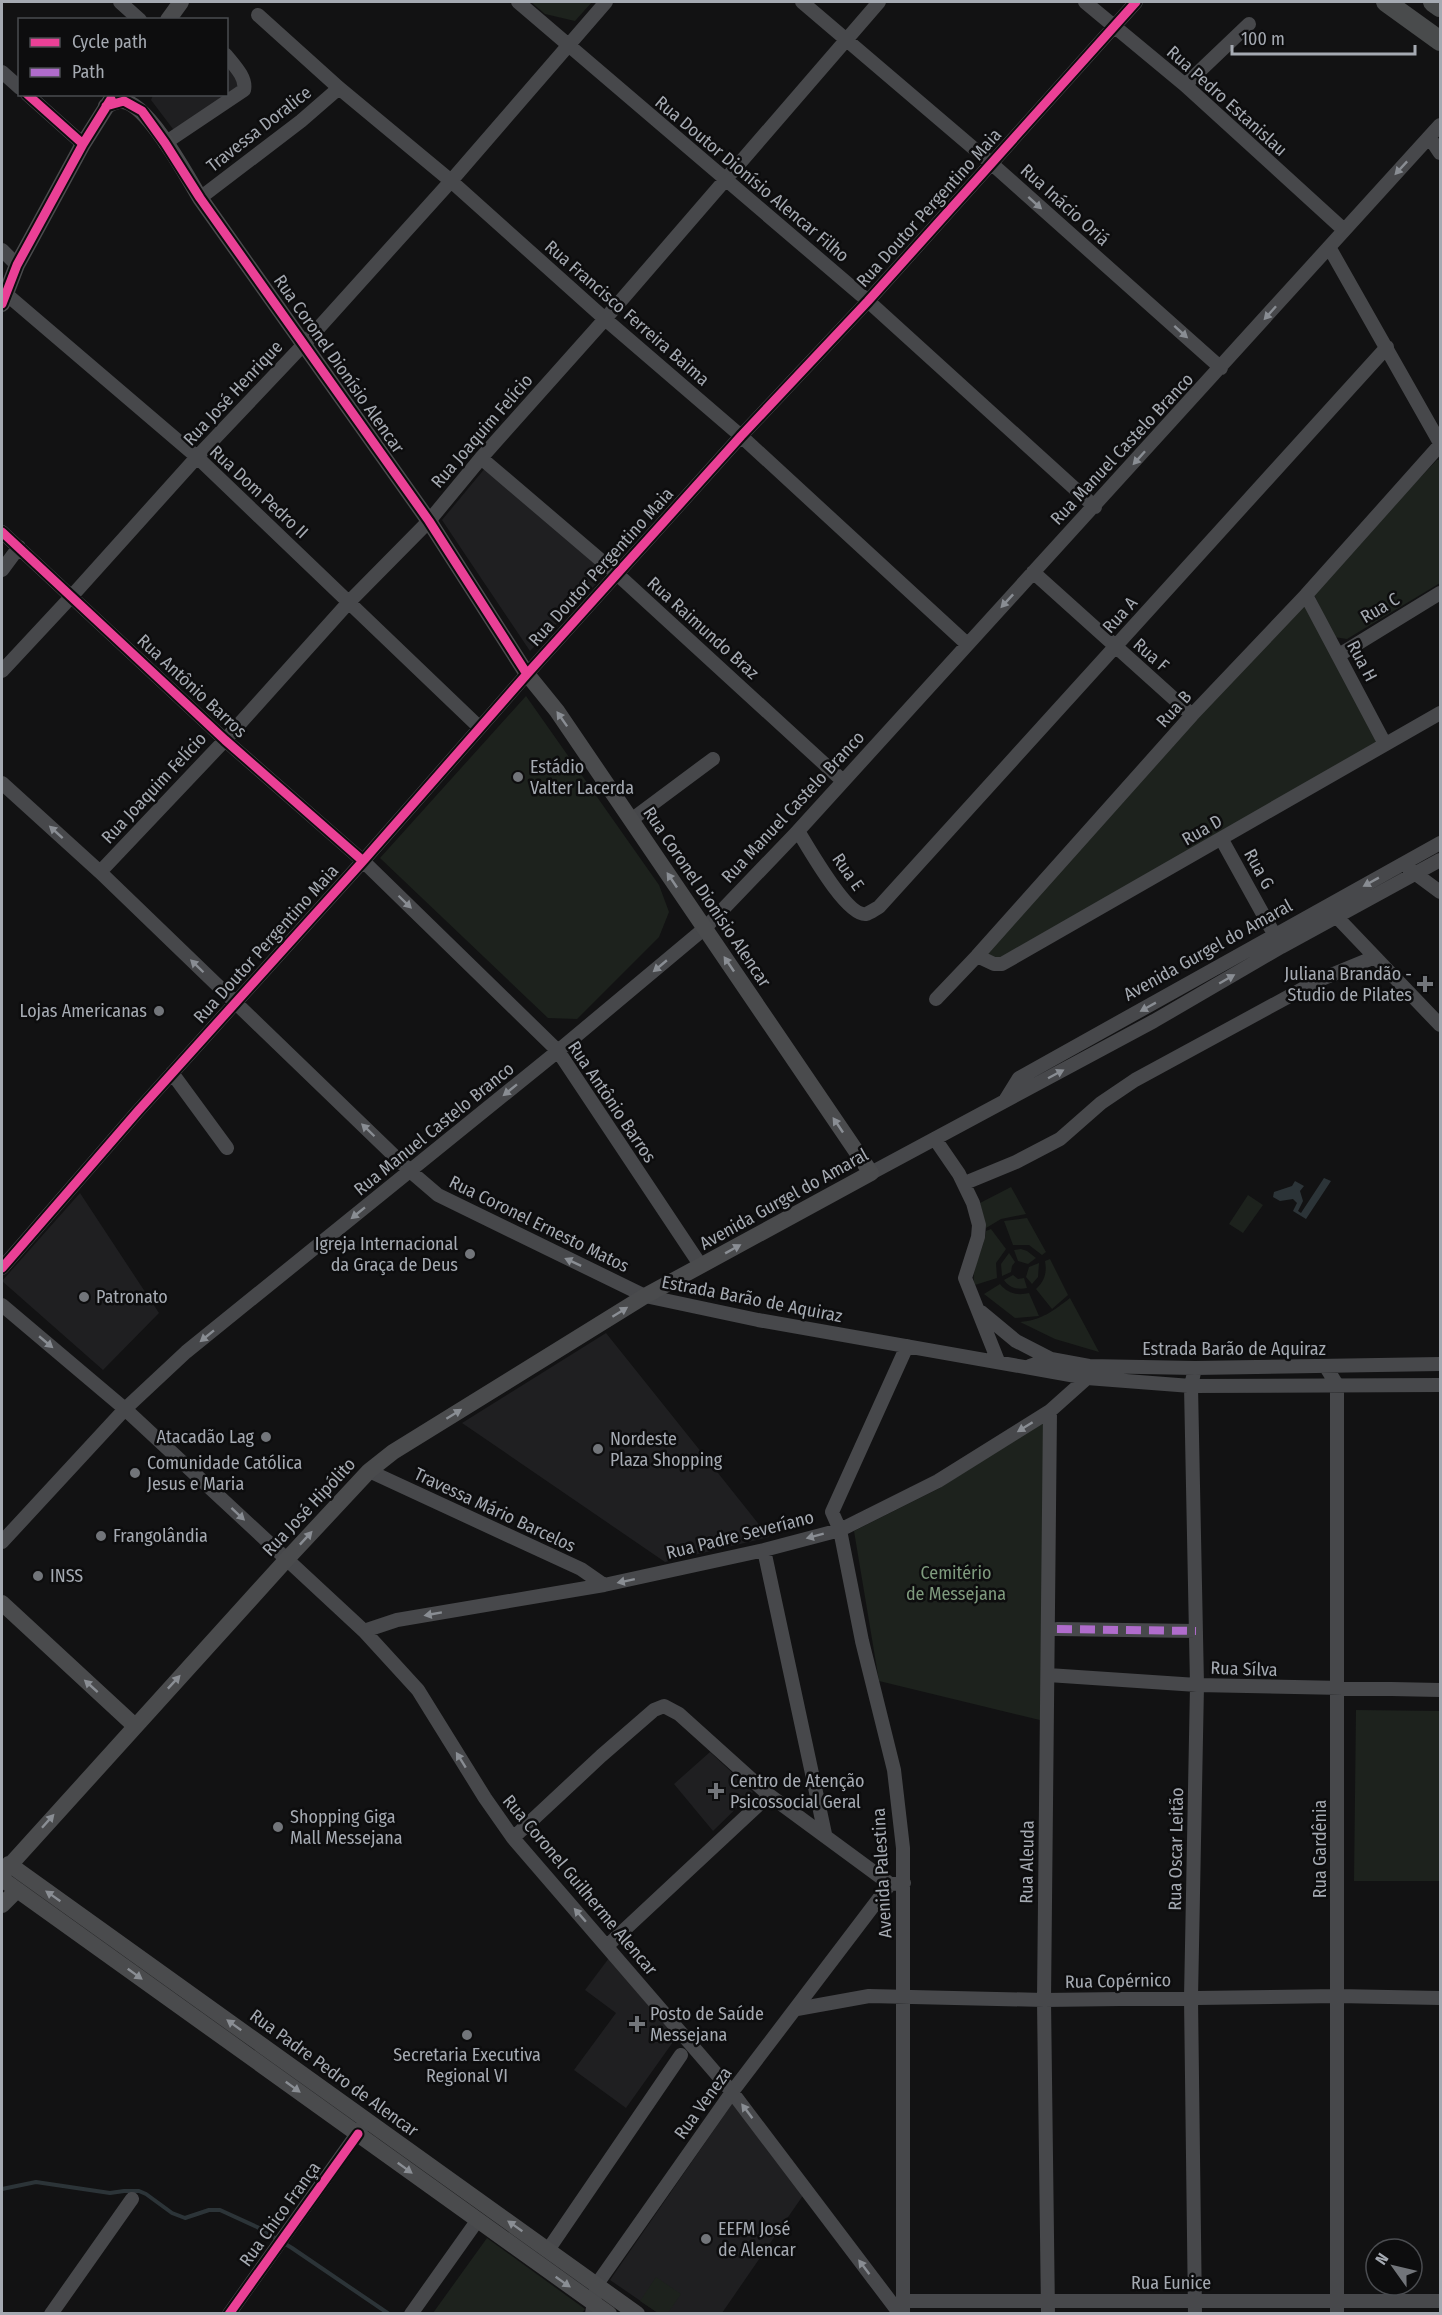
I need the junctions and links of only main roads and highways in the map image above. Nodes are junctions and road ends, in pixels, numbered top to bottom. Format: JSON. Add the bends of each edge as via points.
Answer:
{"nodes":[{"id":1,"x":181,"y":2,"type":"edge"},
{"id":2,"x":1386,"y":2,"type":"edge"},
{"id":3,"x":1433,"y":2,"type":"edge"},
{"id":4,"x":1440,"y":7,"type":"edge"},
{"id":5,"x":169,"y":18,"type":"edge"},
{"id":6,"x":1440,"y":41,"type":"edge"},
{"id":7,"x":110,"y":100,"type":"edge"},
{"id":8,"x":141,"y":103,"type":"edge"},
{"id":9,"x":3,"y":298,"type":"edge"},
{"id":10,"x":871,"y":1173,"type":"joint"},
{"id":11,"x":645,"y":1296,"type":"joint"},
{"id":12,"x":2,"y":1603,"type":"edge"},
{"id":13,"x":134,"y":1725,"type":"junction"},
{"id":14,"x":4,"y":1872,"type":"edge"},
{"id":15,"x":17,"y":1890,"type":"junction"},
{"id":16,"x":2,"y":1905,"type":"edge"},
{"id":17,"x":92,"y":1934,"type":"junction"},
{"id":18,"x":362,"y":2127,"type":"junction"},
{"id":19,"x":593,"y":2308,"type":"edge"},
{"id":20,"x":609,"y":2313,"type":"edge"},
{"id":21,"x":637,"y":2313,"type":"edge"}],
"edges":[{"from":1,"to":5,"type":"main road"},
{"from":2,"to":6,"type":"highway"},
{"from":3,"to":4,"type":"highway"},
{"from":7,"to":8,"type":"main road","name":"Rua Coronel Dionísio Alencar"},
{"from":7,"to":9,"type":"main road","via":[[17,265]]},
{"from":10,"to":8,"type":"main road","name":"Rua Coronel Dionísio Alencar","one_way":true,"via":[[557,711],[527,674],[429,521],[200,198]]},
{"from":11,"to":10,"type":"main road","name":"Avenida Gurgel do Amaral","one_way":true},
{"from":13,"to":11,"type":"main road","name":"Rua José Hipólito","one_way":true,"via":[[369,1471],[393,1452]]},
{"from":13,"to":12,"type":"main road","one_way":true},
{"from":14,"to":13,"type":"main road","name":"Rua José Hipólito","one_way":true},
{"from":14,"to":15,"type":"main road","name":"Rua Padre Pedro de Alencar"},
{"from":17,"to":14,"type":"main road","name":"Rua Padre Pedro de Alencar","one_way":true},
{"from":15,"to":16,"type":"main road"},
{"from":15,"to":17,"type":"main road","name":"Rua Padre Pedro de Alencar"},
{"from":17,"to":18,"type":"main road","name":"Rua Padre Pedro de Alencar"},
{"from":18,"to":19,"type":"main road","name":"Rua Padre Pedro de Alencar","one_way":true,"via":[[477,2221]]},
{"from":21,"to":18,"type":"main road","name":"Rua Padre Pedro de Alencar","one_way":true},
{"from":19,"to":20,"type":"main road","name":"Rua Padre Pedro de Alencar"}]}
